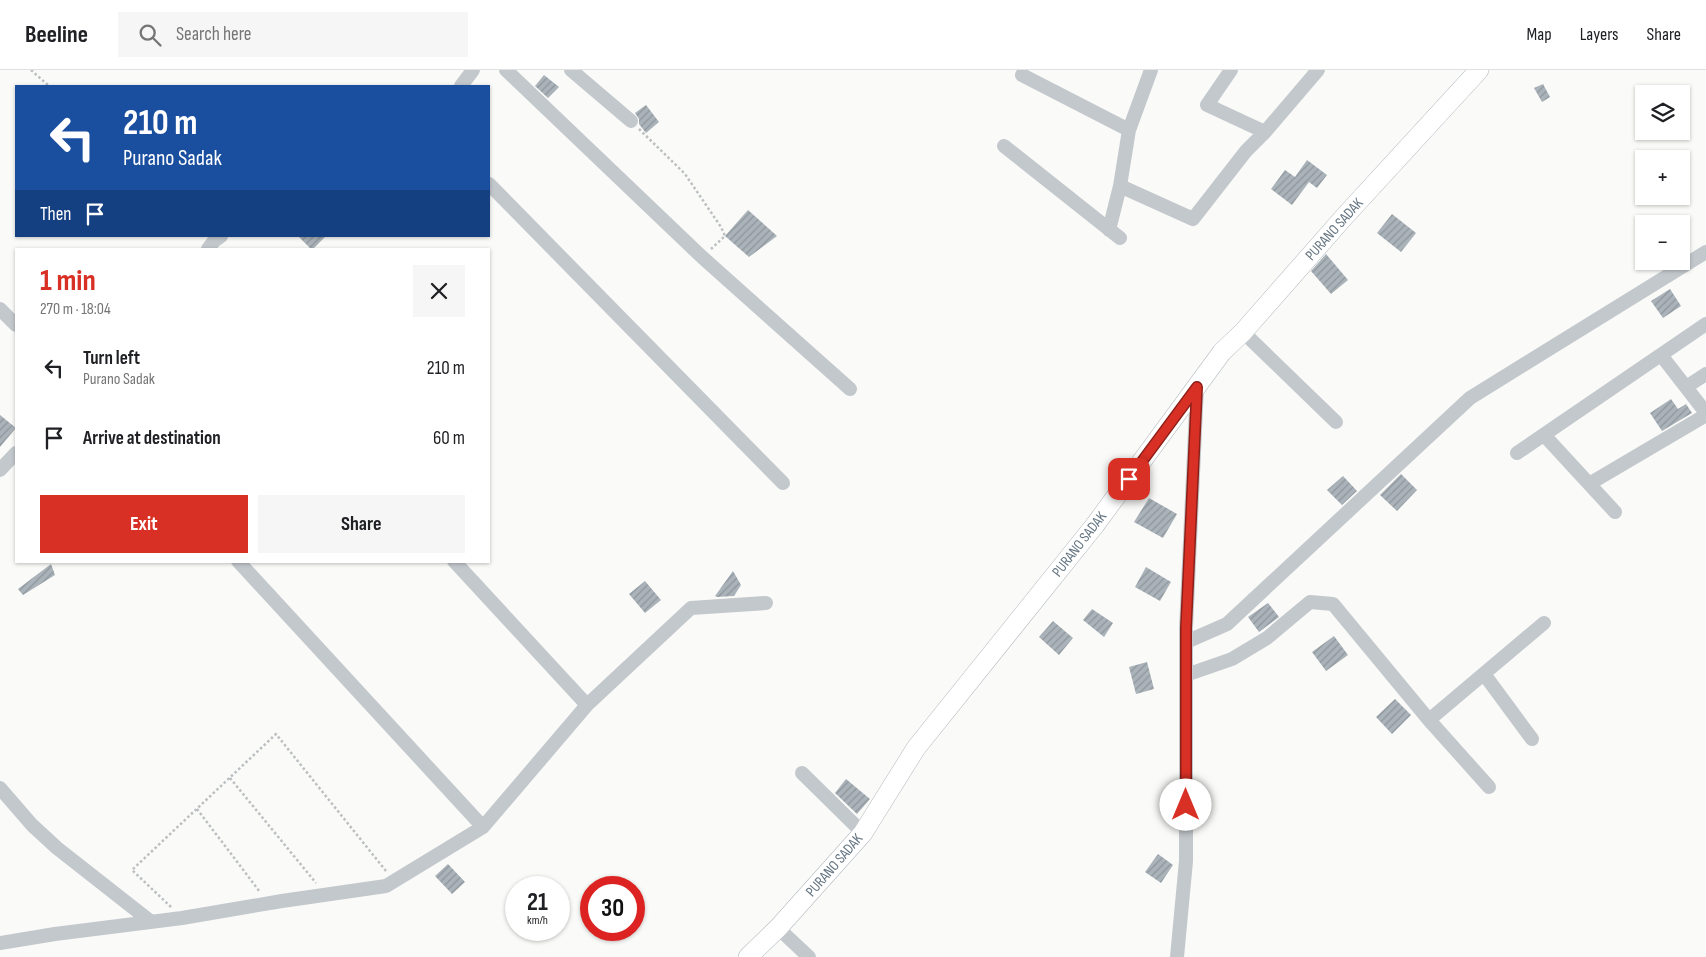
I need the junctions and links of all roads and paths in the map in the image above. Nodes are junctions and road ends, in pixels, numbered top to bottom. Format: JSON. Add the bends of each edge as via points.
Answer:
{"nodes":[{"id":1,"x":31,"y":70,"type":"edge"},
{"id":2,"x":473,"y":70,"type":"edge"},
{"id":3,"x":506,"y":70,"type":"edge"},
{"id":4,"x":571,"y":70,"type":"edge"},
{"id":5,"x":1151,"y":70,"type":"edge"},
{"id":6,"x":1231,"y":70,"type":"edge"},
{"id":7,"x":1318,"y":70,"type":"edge"},
{"id":8,"x":1479,"y":70,"type":"edge"},
{"id":9,"x":1022,"y":76,"type":"dead end"},
{"id":10,"x":48,"y":85,"type":"edge"},
{"id":11,"x":462,"y":85,"type":"edge"},
{"id":12,"x":631,"y":121,"type":"joint"},
{"id":13,"x":1129,"y":130,"type":"junction"},
{"id":14,"x":1265,"y":132,"type":"junction"},
{"id":15,"x":1004,"y":146,"type":"dead end"},
{"id":16,"x":490,"y":185,"type":"edge"},
{"id":17,"x":1120,"y":186,"type":"junction"},
{"id":18,"x":219,"y":237,"type":"edge"},
{"id":19,"x":209,"y":248,"type":"edge"},
{"id":20,"x":1706,"y":252,"type":"edge"},
{"id":21,"x":702,"y":257,"type":"junction"},
{"id":22,"x":0,"y":309,"type":"edge"},
{"id":23,"x":15,"y":324,"type":"edge"},
{"id":24,"x":1706,"y":324,"type":"edge"},
{"id":25,"x":1243,"y":332,"type":"junction"},
{"id":26,"x":1661,"y":355,"type":"junction"},
{"id":27,"x":1706,"y":374,"type":"edge"},
{"id":28,"x":1197,"y":387,"type":"junction"},
{"id":29,"x":1686,"y":387,"type":"junction"},
{"id":30,"x":850,"y":389,"type":"dead end"},
{"id":31,"x":1706,"y":414,"type":"edge"},
{"id":32,"x":1336,"y":422,"type":"dead end"},
{"id":33,"x":1544,"y":435,"type":"junction"},
{"id":34,"x":1517,"y":453,"type":"dead end"},
{"id":35,"x":15,"y":454,"type":"edge"},
{"id":36,"x":0,"y":470,"type":"edge"},
{"id":37,"x":783,"y":483,"type":"dead end"},
{"id":38,"x":1589,"y":484,"type":"junction"},
{"id":39,"x":1615,"y":512,"type":"dead end"},
{"id":40,"x":240,"y":563,"type":"edge"},
{"id":41,"x":456,"y":563,"type":"edge"},
{"id":42,"x":766,"y":603,"type":"dead end"},
{"id":43,"x":1544,"y":623,"type":"dead end"},
{"id":44,"x":1186,"y":642,"type":"junction"},
{"id":45,"x":1484,"y":674,"type":"junction"},
{"id":46,"x":1186,"y":676,"type":"junction"},
{"id":47,"x":587,"y":706,"type":"junction"},
{"id":48,"x":1429,"y":720,"type":"junction"},
{"id":49,"x":1532,"y":739,"type":"dead end"},
{"id":50,"x":802,"y":773,"type":"dead end"},
{"id":51,"x":230,"y":778,"type":"junction"},
{"id":52,"x":1489,"y":787,"type":"dead end"},
{"id":53,"x":0,"y":788,"type":"edge"},
{"id":54,"x":197,"y":809,"type":"junction"},
{"id":55,"x":483,"y":827,"type":"junction"},
{"id":56,"x":863,"y":833,"type":"junction"},
{"id":57,"x":394,"y":882,"type":"junction"},
{"id":58,"x":325,"y":895,"type":"junction"},
{"id":59,"x":269,"y":903,"type":"junction"},
{"id":60,"x":182,"y":918,"type":"junction"},
{"id":61,"x":150,"y":921,"type":"junction"},
{"id":62,"x":778,"y":928,"type":"junction"},
{"id":63,"x":0,"y":943,"type":"edge"},
{"id":64,"x":748,"y":957,"type":"edge"},
{"id":65,"x":809,"y":957,"type":"edge"},
{"id":66,"x":1177,"y":957,"type":"edge"}],
"edges":[{"from":1,"to":10,"type":"path"},
{"from":2,"to":11,"type":"street"},
{"from":3,"to":21,"type":"street"},
{"from":4,"to":12,"type":"street"},
{"from":5,"to":13,"type":"street"},
{"from":6,"to":14,"type":"street","via":[[1208,105]]},
{"from":7,"to":14,"type":"street"},
{"from":8,"to":25,"type":"main road","name":"PURANO SADAK"},
{"from":9,"to":13,"type":"street"},
{"from":12,"to":21,"type":"path","via":[[685,174],[721,228],[725,236]]},
{"from":13,"to":17,"type":"street"},
{"from":14,"to":17,"type":"street","via":[[1246,151],[1193,219]]},
{"from":15,"to":17,"type":"street","via":[[1115,234]]},
{"from":16,"to":37,"type":"street"},
{"from":18,"to":19,"type":"street"},
{"from":20,"to":44,"type":"street","via":[[1470,398],[1228,624]]},
{"from":21,"to":30,"type":"street"},
{"from":22,"to":23,"type":"street"},
{"from":24,"to":26,"type":"street"},
{"from":25,"to":28,"type":"main road","name":"PURANO SADAK","via":[[1222,352]]},
{"from":25,"to":32,"type":"street"},
{"from":26,"to":29,"type":"street"},
{"from":26,"to":33,"type":"street"},
{"from":27,"to":29,"type":"street"},
{"from":28,"to":44,"type":"street"},
{"from":28,"to":56,"type":"main road","name":"PURANO SADAK","via":[[1095,525],[916,748]]},
{"from":29,"to":31,"type":"street"},
{"from":31,"to":38,"type":"street"},
{"from":33,"to":34,"type":"street"},
{"from":33,"to":38,"type":"street"},
{"from":35,"to":36,"type":"street"},
{"from":38,"to":39,"type":"street"},
{"from":40,"to":55,"type":"street"},
{"from":41,"to":47,"type":"street"},
{"from":42,"to":47,"type":"street","via":[[691,608]]},
{"from":43,"to":45,"type":"street"},
{"from":44,"to":46,"type":"street"},
{"from":45,"to":48,"type":"street"},
{"from":45,"to":49,"type":"street"},
{"from":46,"to":48,"type":"street","via":[[1232,659],[1267,638],[1310,602],[1333,604]]},
{"from":46,"to":66,"type":"street","via":[[1186,861]]},
{"from":47,"to":55,"type":"street"},
{"from":48,"to":52,"type":"street"},
{"from":50,"to":56,"type":"street"},
{"from":51,"to":54,"type":"path"},
{"from":51,"to":57,"type":"path","via":[[276,734]]},
{"from":51,"to":58,"type":"path"},
{"from":53,"to":61,"type":"street","via":[[32,825]]},
{"from":54,"to":59,"type":"path"},
{"from":54,"to":60,"type":"path","via":[[132,870]]},
{"from":55,"to":57,"type":"street"},
{"from":56,"to":62,"type":"main road","name":"PURANO SADAK"},
{"from":57,"to":58,"type":"street"},
{"from":58,"to":59,"type":"street"},
{"from":59,"to":60,"type":"street"},
{"from":60,"to":61,"type":"street"},
{"from":61,"to":63,"type":"street"},
{"from":62,"to":64,"type":"main road","name":"PURANO SADAK"},
{"from":62,"to":65,"type":"street"}]}
